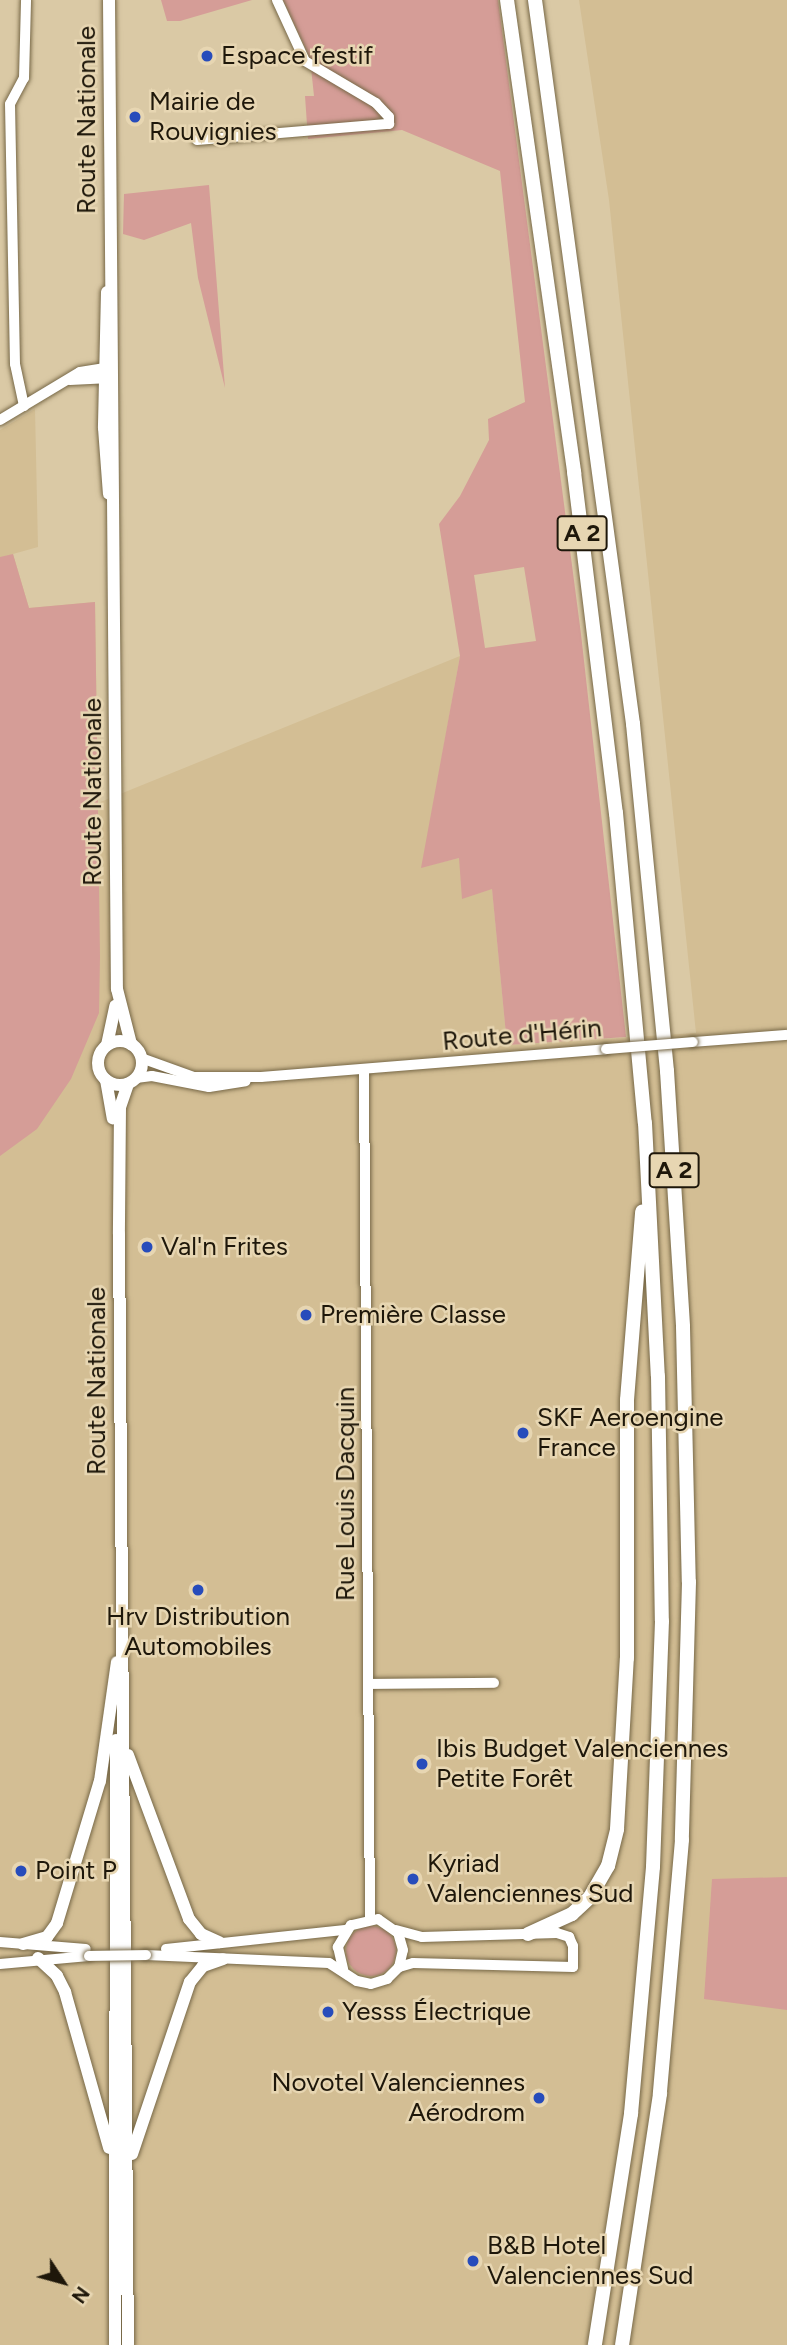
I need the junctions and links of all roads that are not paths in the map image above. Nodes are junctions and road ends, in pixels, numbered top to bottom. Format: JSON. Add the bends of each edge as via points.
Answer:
{"nodes":[{"id":1,"x":26,"y":0,"type":"edge"},
{"id":2,"x":109,"y":0,"type":"edge"},
{"id":3,"x":278,"y":0,"type":"edge"},
{"id":4,"x":508,"y":0,"type":"edge"},
{"id":5,"x":535,"y":0,"type":"edge"},
{"id":6,"x":5,"y":102,"type":"edge"},
{"id":7,"x":197,"y":140,"type":"dead end"},
{"id":8,"x":109,"y":373,"type":"junction"},
{"id":9,"x":24,"y":406,"type":"junction"},
{"id":10,"x":0,"y":420,"type":"edge"},
{"id":11,"x":117,"y":989,"type":"junction"},
{"id":12,"x":787,"y":1035,"type":"edge"},
{"id":13,"x":131,"y":1044,"type":"junction"},
{"id":14,"x":107,"y":1045,"type":"junction"},
{"id":15,"x":141,"y":1058,"type":"junction"},
{"id":16,"x":364,"y":1069,"type":"junction"},
{"id":17,"x":261,"y":1077,"type":"junction"},
{"id":18,"x":106,"y":1080,"type":"junction"},
{"id":19,"x":132,"y":1081,"type":"junction"},
{"id":20,"x":645,"y":1123,"type":"junction"},
{"id":21,"x":119,"y":1234,"type":"junction"},
{"id":22,"x":121,"y":1528,"type":"junction"},
{"id":23,"x":117,"y":1662,"type":"junction"},
{"id":24,"x":494,"y":1682,"type":"dead end"},
{"id":25,"x":369,"y":1684,"type":"junction"},
{"id":26,"x":124,"y":1742,"type":"junction"},
{"id":27,"x":370,"y":1919,"type":"junction"},
{"id":28,"x":345,"y":1930,"type":"junction"},
{"id":29,"x":395,"y":1930,"type":"junction"},
{"id":30,"x":528,"y":1934,"type":"junction"},
{"id":31,"x":0,"y":1942,"type":"edge"},
{"id":32,"x":219,"y":1942,"type":"junction"},
{"id":33,"x":23,"y":1944,"type":"junction"},
{"id":34,"x":146,"y":1952,"type":"junction"},
{"id":35,"x":90,"y":1953,"type":"junction"},
{"id":36,"x":38,"y":1958,"type":"junction"},
{"id":37,"x":223,"y":1959,"type":"junction"},
{"id":38,"x":0,"y":1964,"type":"edge"},
{"id":39,"x":399,"y":1967,"type":"junction"},
{"id":40,"x":343,"y":1969,"type":"junction"},
{"id":41,"x":114,"y":2180,"type":"junction"},
{"id":42,"x":127,"y":2186,"type":"junction"},
{"id":43,"x":115,"y":2345,"type":"edge"},
{"id":44,"x":128,"y":2345,"type":"edge"},
{"id":45,"x":595,"y":2345,"type":"edge"},
{"id":46,"x":622,"y":2345,"type":"edge"}],
"edges":[{"from":1,"to":6,"type":"street","via":[[24,78]]},
{"from":2,"to":8,"type":"main road","name":"Route Nationale"},
{"from":3,"to":7,"type":"street","via":[[305,61],[376,103],[390,121]]},
{"from":4,"to":20,"type":"highway","number":"A 2","via":[[595,631]]},
{"from":5,"to":46,"type":"highway","number":"A 2","via":[[634,737],[667,1071],[683,1326],[689,1582],[681,1853],[662,2077]]},
{"from":6,"to":9,"type":"street","via":[[15,364]]},
{"from":8,"to":9,"type":"street","via":[[66,382]]},
{"from":8,"to":11,"type":"main road","name":"Route Nationale"},
{"from":9,"to":10,"type":"street"},
{"from":11,"to":13,"type":"main road","name":"Route Nationale"},
{"from":11,"to":14,"type":"main road"},
{"from":12,"to":16,"type":"street","name":"Route d'Hérin","bridge":true},
{"from":13,"to":14,"type":"main road","via":[[118,1041]]},
{"from":13,"to":15,"type":"main road"},
{"from":14,"to":18,"type":"main road","via":[[98,1064]]},
{"from":15,"to":17,"type":"street","name":"Route d'Hérin","via":[[194,1077]]},
{"from":15,"to":19,"type":"main road"},
{"from":16,"to":17,"type":"street","name":"Route d'Hérin"},
{"from":16,"to":25,"type":"street","name":"Rue Louis Dacquin"},
{"from":17,"to":19,"type":"street","name":"Route d'Hérin","via":[[218,1087],[152,1076]]},
{"from":18,"to":19,"type":"main road"},
{"from":18,"to":21,"type":"main road","name":"Route Nationale","via":[[112,1099]]},
{"from":19,"to":21,"type":"main road","name":"Route Nationale","via":[[121,1104]]},
{"from":20,"to":30,"type":"highway","via":[[627,1400],[627,1658],[617,1829],[608,1866],[590,1897],[565,1919]]},
{"from":20,"to":45,"type":"highway","number":"A 2","via":[[660,1451],[659,1754],[637,2058]]},
{"from":21,"to":22,"type":"main road","name":"Route Nationale"},
{"from":22,"to":23,"type":"main road"},
{"from":22,"to":26,"type":"main road"},
{"from":23,"to":33,"type":"main road","via":[[100,1781],[57,1923],[47,1937]]},
{"from":23,"to":41,"type":"main road"},
{"from":24,"to":25,"type":"street"},
{"from":25,"to":27,"type":"street","name":"Rue Louis Dacquin"},
{"from":26,"to":32,"type":"main road","via":[[190,1919],[201,1934]]},
{"from":26,"to":42,"type":"main road"},
{"from":27,"to":28,"type":"street"},
{"from":27,"to":29,"type":"street"},
{"from":28,"to":32,"type":"street"},
{"from":28,"to":40,"type":"street","via":[[338,1947]]},
{"from":29,"to":30,"type":"street","via":[[417,1937]]},
{"from":29,"to":39,"type":"street","via":[[402,1946]]},
{"from":30,"to":39,"type":"street","via":[[569,1937],[573,1967],[413,1963]]},
{"from":31,"to":33,"type":"street"},
{"from":32,"to":34,"type":"street"},
{"from":33,"to":35,"type":"street"},
{"from":34,"to":35,"type":"street","bridge":true},
{"from":34,"to":37,"type":"street"},
{"from":35,"to":36,"type":"street"},
{"from":36,"to":38,"type":"street"},
{"from":36,"to":41,"type":"main road","via":[[57,1976],[65,1992]]},
{"from":37,"to":40,"type":"street","via":[[324,1962]]},
{"from":37,"to":42,"type":"main road","via":[[203,1966],[190,1982],[143,2112]]},
{"from":39,"to":40,"type":"street","via":[[387,1979],[371,1984],[353,1979]]},
{"from":41,"to":43,"type":"main road"},
{"from":42,"to":44,"type":"main road"}]}
